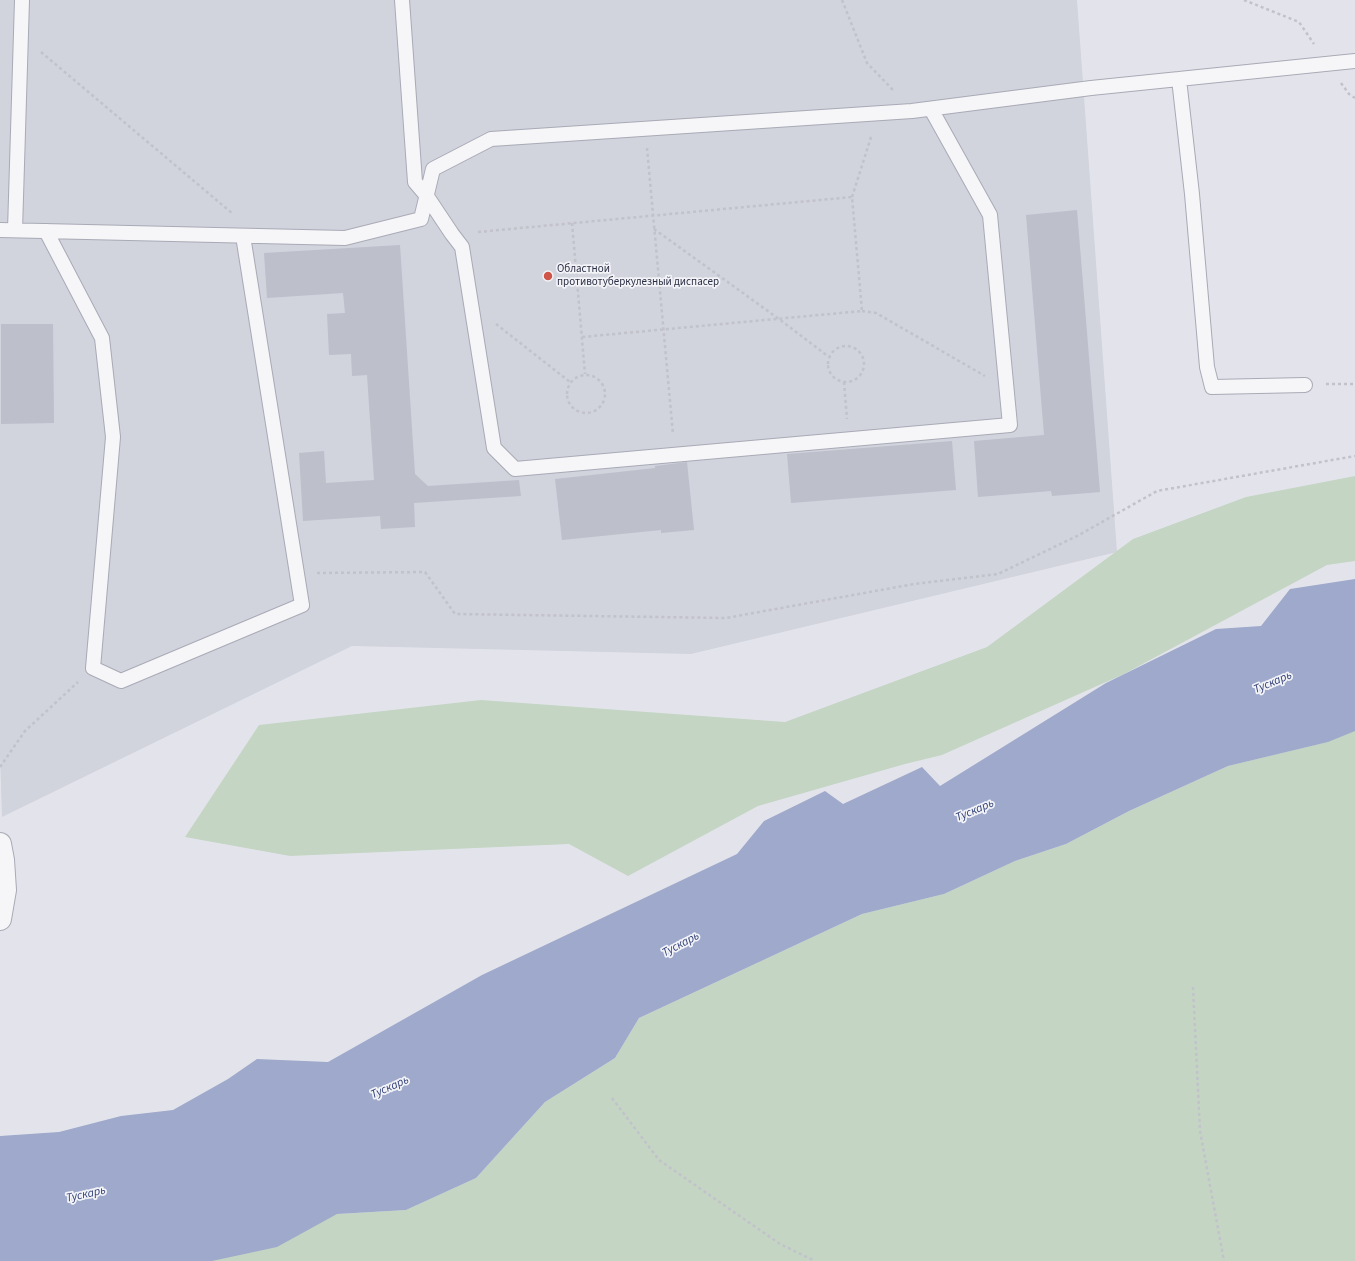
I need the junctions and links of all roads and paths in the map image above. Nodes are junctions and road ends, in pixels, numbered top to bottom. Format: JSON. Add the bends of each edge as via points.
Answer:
{"nodes":[{"id":1,"x":22,"y":0,"type":"edge"},
{"id":2,"x":402,"y":0,"type":"edge"},
{"id":3,"x":842,"y":0,"type":"edge"},
{"id":4,"x":1244,"y":0,"type":"edge"},
{"id":5,"x":21,"y":35,"type":"junction"},
{"id":6,"x":1355,"y":61,"type":"edge"},
{"id":7,"x":1327,"y":64,"type":"junction"},
{"id":8,"x":1179,"y":79,"type":"junction"},
{"id":9,"x":1355,"y":98,"type":"edge"},
{"id":10,"x":931,"y":109,"type":"junction"},
{"id":11,"x":912,"y":111,"type":"junction"},
{"id":12,"x":880,"y":113,"type":"junction"},
{"id":13,"x":645,"y":129,"type":"junction"},
{"id":14,"x":426,"y":195,"type":"junction"},
{"id":15,"x":852,"y":196,"type":"junction"},
{"id":16,"x":653,"y":215,"type":"junction"},
{"id":17,"x":572,"y":223,"type":"junction"},
{"id":18,"x":654,"y":229,"type":"junction"},
{"id":19,"x":0,"y":230,"type":"edge"},
{"id":20,"x":16,"y":230,"type":"junction"},
{"id":21,"x":46,"y":231,"type":"junction"},
{"id":22,"x":452,"y":234,"type":"junction"},
{"id":23,"x":243,"y":236,"type":"junction"},
{"id":24,"x":259,"y":236,"type":"junction"},
{"id":25,"x":471,"y":306,"type":"junction"},
{"id":26,"x":862,"y":311,"type":"junction"},
{"id":27,"x":778,"y":319,"type":"junction"},
{"id":28,"x":664,"y":330,"type":"junction"},
{"id":29,"x":582,"y":337,"type":"junction"},
{"id":30,"x":829,"y":357,"type":"junction"},
{"id":31,"x":586,"y":374,"type":"junction"},
{"id":32,"x":570,"y":382,"type":"junction"},
{"id":33,"x":844,"y":382,"type":"junction"},
{"id":34,"x":1355,"y":384,"type":"edge"},
{"id":35,"x":1305,"y":385,"type":"joint"},
{"id":36,"x":1007,"y":389,"type":"junction"},
{"id":37,"x":849,"y":439,"type":"junction"},
{"id":38,"x":675,"y":455,"type":"junction"},
{"id":39,"x":1355,"y":456,"type":"edge"},
{"id":40,"x":297,"y":573,"type":"junction"},
{"id":41,"x":93,"y":668,"type":"junction"},
{"id":42,"x":0,"y":767,"type":"edge"},
{"id":43,"x":0,"y":844,"type":"edge"},
{"id":44,"x":0,"y":919,"type":"edge"},
{"id":45,"x":1193,"y":987,"type":"dead end"},
{"id":46,"x":612,"y":1098,"type":"dead end"},
{"id":47,"x":814,"y":1261,"type":"edge"},
{"id":48,"x":1224,"y":1261,"type":"edge"}],
"edges":[{"from":1,"to":5,"type":"lane"},
{"from":2,"to":14,"type":"lane","via":[[415,182]]},
{"from":3,"to":11,"type":"path","via":[[867,63]]},
{"from":4,"to":7,"type":"path","via":[[1298,22]]},
{"from":5,"to":20,"type":"lane"},
{"from":5,"to":24,"type":"path"},
{"from":6,"to":7,"type":"lane"},
{"from":7,"to":8,"type":"lane"},
{"from":7,"to":9,"type":"path","via":[[1349,94]]},
{"from":8,"to":10,"type":"lane"},
{"from":8,"to":35,"type":"lane","via":[[1207,367],[1212,387]]},
{"from":10,"to":11,"type":"lane"},
{"from":10,"to":36,"type":"lane","via":[[990,215]]},
{"from":11,"to":12,"type":"lane"},
{"from":12,"to":13,"type":"lane"},
{"from":12,"to":15,"type":"path"},
{"from":13,"to":14,"type":"lane","via":[[491,140],[433,169]]},
{"from":13,"to":16,"type":"path"},
{"from":14,"to":22,"type":"lane"},
{"from":14,"to":24,"type":"lane","via":[[421,219],[345,238]]},
{"from":15,"to":16,"type":"path"},
{"from":15,"to":26,"type":"path"},
{"from":16,"to":17,"type":"path"},
{"from":16,"to":18,"type":"path"},
{"from":17,"to":22,"type":"path"},
{"from":17,"to":29,"type":"path"},
{"from":18,"to":27,"type":"path"},
{"from":18,"to":28,"type":"path"},
{"from":19,"to":20,"type":"lane"},
{"from":20,"to":21,"type":"lane"},
{"from":21,"to":23,"type":"lane"},
{"from":21,"to":41,"type":"lane","via":[[102,338],[112,422],[113,437]]},
{"from":22,"to":25,"type":"lane","via":[[462,247]]},
{"from":23,"to":24,"type":"lane"},
{"from":23,"to":40,"type":"lane"},
{"from":25,"to":32,"type":"path"},
{"from":25,"to":38,"type":"lane","via":[[494,448],[515,469]]},
{"from":26,"to":27,"type":"path"},
{"from":26,"to":36,"type":"path","via":[[876,313]]},
{"from":27,"to":28,"type":"path"},
{"from":27,"to":30,"type":"path"},
{"from":28,"to":29,"type":"path"},
{"from":28,"to":38,"type":"path"},
{"from":29,"to":31,"type":"path"},
{"from":30,"to":33,"type":"path","via":[[830,374]]},
{"from":30,"to":33,"type":"path","via":[[842,347],[854,349],[862,357],[863,369],[860,375],[850,382]]},
{"from":31,"to":32,"type":"path"},
{"from":31,"to":32,"type":"path","via":[[594,376],[603,384],[603,404],[599,409],[580,413],[570,406],[566,394]]},
{"from":33,"to":37,"type":"path"},
{"from":34,"to":35,"type":"path"},
{"from":36,"to":37,"type":"lane","via":[[1010,425]]},
{"from":37,"to":38,"type":"lane"},
{"from":39,"to":40,"type":"path","via":[[1157,491],[1079,535],[998,574],[914,584],[726,618],[454,614],[425,572]]},
{"from":40,"to":41,"type":"lane","via":[[302,605],[121,681]]},
{"from":41,"to":42,"type":"path","via":[[24,731]]},
{"from":43,"to":44,"type":"street","via":[[5,890]]},
{"from":45,"to":48,"type":"path","via":[[1200,1131]]},
{"from":46,"to":47,"type":"path","via":[[659,1160],[780,1244]]}]}
